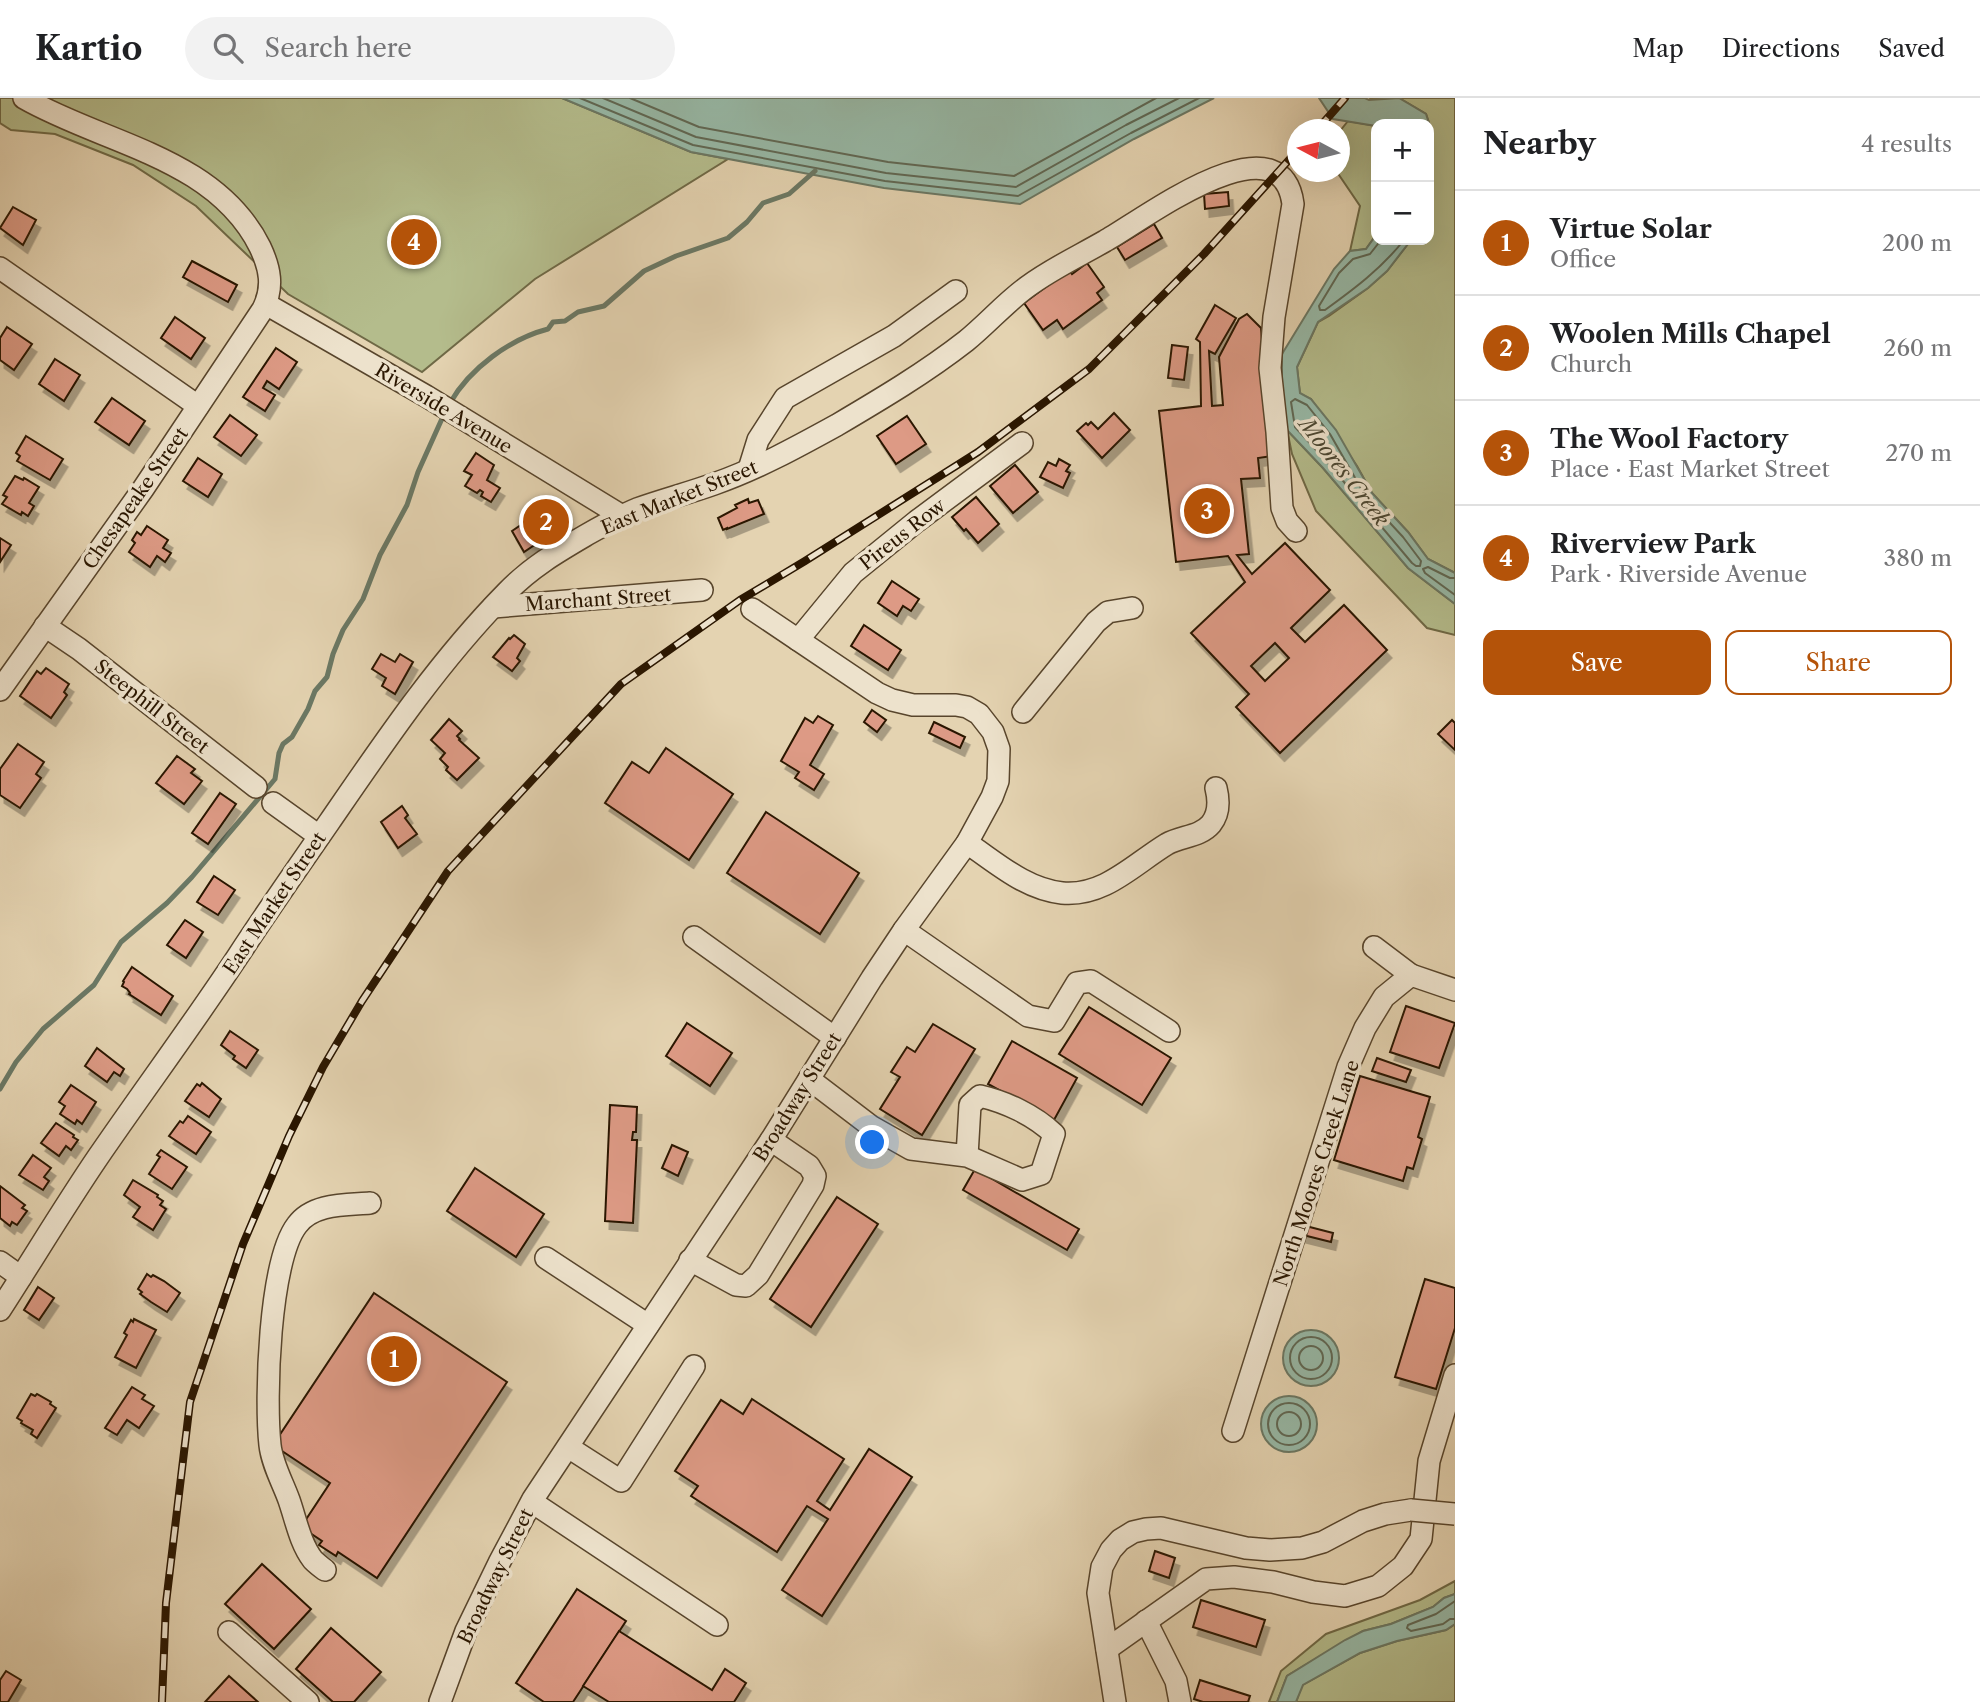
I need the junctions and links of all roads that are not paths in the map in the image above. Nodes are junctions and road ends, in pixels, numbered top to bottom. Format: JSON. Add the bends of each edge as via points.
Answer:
{"nodes":[{"id":1,"x":24,"y":98,"type":"edge"},
{"id":2,"x":0,"y":268,"type":"edge"},
{"id":3,"x":956,"y":291,"type":"dead end"},
{"id":4,"x":266,"y":304,"type":"junction"},
{"id":5,"x":198,"y":406,"type":"junction"},
{"id":6,"x":1022,"y":443,"type":"dead end"},
{"id":7,"x":749,"y":469,"type":"junction"},
{"id":8,"x":622,"y":516,"type":"junction"},
{"id":9,"x":1296,"y":531,"type":"dead end"},
{"id":10,"x":702,"y":590,"type":"dead end"},
{"id":11,"x":493,"y":607,"type":"junction"},
{"id":12,"x":1132,"y":608,"type":"dead end"},
{"id":13,"x":752,"y":609,"type":"dead end"},
{"id":14,"x":46,"y":626,"type":"junction"},
{"id":15,"x":798,"y":640,"type":"junction"},
{"id":16,"x":0,"y":690,"type":"edge"},
{"id":17,"x":1023,"y":712,"type":"dead end"},
{"id":18,"x":256,"y":787,"type":"dead end"},
{"id":19,"x":1216,"y":788,"type":"dead end"},
{"id":20,"x":273,"y":803,"type":"dead end"},
{"id":21,"x":319,"y":836,"type":"junction"},
{"id":22,"x":967,"y":843,"type":"junction"},
{"id":23,"x":904,"y":930,"type":"junction"},
{"id":24,"x":694,"y":937,"type":"dead end"},
{"id":25,"x":1374,"y":947,"type":"dead end"},
{"id":26,"x":1411,"y":975,"type":"junction"},
{"id":27,"x":1455,"y":990,"type":"edge"},
{"id":28,"x":1169,"y":1031,"type":"dead end"},
{"id":29,"x":835,"y":1038,"type":"junction"},
{"id":30,"x":809,"y":1079,"type":"junction"},
{"id":31,"x":771,"y":1140,"type":"junction"},
{"id":32,"x":967,"y":1156,"type":"junction"},
{"id":33,"x":370,"y":1203,"type":"dead end"},
{"id":34,"x":546,"y":1258,"type":"dead end"},
{"id":35,"x":690,"y":1260,"type":"junction"},
{"id":36,"x":0,"y":1262,"type":"edge"},
{"id":37,"x":21,"y":1277,"type":"junction"},
{"id":38,"x":0,"y":1310,"type":"edge"},
{"id":39,"x":648,"y":1325,"type":"junction"},
{"id":40,"x":694,"y":1366,"type":"dead end"},
{"id":41,"x":1455,"y":1375,"type":"edge"},
{"id":42,"x":1233,"y":1430,"type":"dead end"},
{"id":43,"x":568,"y":1447,"type":"junction"},
{"id":44,"x":531,"y":1502,"type":"junction"},
{"id":45,"x":1455,"y":1514,"type":"edge"},
{"id":46,"x":325,"y":1570,"type":"dead end"},
{"id":47,"x":1146,"y":1622,"type":"junction"},
{"id":48,"x":717,"y":1625,"type":"dead end"},
{"id":49,"x":229,"y":1632,"type":"dead end"},
{"id":50,"x":1107,"y":1649,"type":"junction"},
{"id":51,"x":308,"y":1702,"type":"edge"},
{"id":52,"x":440,"y":1702,"type":"edge"},
{"id":53,"x":1115,"y":1702,"type":"edge"},
{"id":54,"x":1180,"y":1702,"type":"edge"}],
"edges":[{"from":1,"to":4,"type":"street","via":[[163,159],[224,200],[256,238],[268,263]]},
{"from":2,"to":5,"type":"street"},
{"from":3,"to":7,"type":"street","via":[[894,336],[785,398],[758,440]]},
{"from":4,"to":5,"type":"street","name":"Chesapeake Street"},
{"from":4,"to":8,"type":"street","name":"Riverside Avenue"},
{"from":5,"to":14,"type":"street","name":"Chesapeake Street"},
{"from":6,"to":15,"type":"street","name":"Pireus Row","via":[[853,573]]},
{"from":7,"to":8,"type":"street","name":"East Market Street"},
{"from":7,"to":9,"type":"street","name":"East Market Street","via":[[799,446],[900,387],[968,339],[1032,283],[1184,192],[1216,177],[1259,169],[1279,175],[1292,192],[1270,368],[1282,508]]},
{"from":8,"to":11,"type":"street","name":"East Market Street","via":[[552,555]]},
{"from":10,"to":11,"type":"street","name":"Marchant Street"},
{"from":11,"to":21,"type":"street","name":"East Market Street","via":[[408,709]]},
{"from":12,"to":17,"type":"street","via":[[1108,612],[1096,621]]},
{"from":13,"to":15,"type":"street","name":"Broadway Street"},
{"from":14,"to":16,"type":"street","name":"Chesapeake Street"},
{"from":14,"to":18,"type":"street","name":"Steephill Street"},
{"from":15,"to":22,"type":"street","name":"Broadway Street","via":[[892,700],[967,707],[987,722],[999,749],[998,781]]},
{"from":19,"to":22,"type":"street","via":[[1217,813],[1211,824],[1168,844],[1119,878],[1082,892],[1035,887]]},
{"from":20,"to":21,"type":"street"},
{"from":21,"to":37,"type":"street","name":"East Market Street"},
{"from":22,"to":23,"type":"street","name":"Broadway Street"},
{"from":23,"to":28,"type":"street","via":[[1028,1016],[1054,1021],[1077,983],[1091,981]]},
{"from":23,"to":29,"type":"street","name":"Broadway Street"},
{"from":24,"to":29,"type":"street"},
{"from":25,"to":26,"type":"street"},
{"from":26,"to":27,"type":"street"},
{"from":26,"to":42,"type":"street","name":"North Moores Creek Lane","via":[[1384,998],[1349,1067]]},
{"from":29,"to":30,"type":"street","name":"Broadway Street"},
{"from":30,"to":31,"type":"street","name":"Broadway Street"},
{"from":30,"to":32,"type":"street","via":[[911,1149]]},
{"from":31,"to":35,"type":"street","name":"Broadway Street"},
{"from":31,"to":35,"type":"street","via":[[809,1166],[815,1176],[758,1275],[746,1286],[736,1285]]},
{"from":32,"to":32,"type":"street","via":[[1022,1180],[1041,1174],[1055,1133],[997,1100],[979,1096],[970,1105]]},
{"from":33,"to":46,"type":"street","via":[[314,1210],[297,1225],[284,1251],[278,1280],[272,1329],[270,1447],[303,1541],[313,1560]]},
{"from":34,"to":39,"type":"street"},
{"from":35,"to":39,"type":"street","name":"Broadway Street"},
{"from":36,"to":37,"type":"street"},
{"from":37,"to":38,"type":"street","name":"East Market Street"},
{"from":39,"to":43,"type":"street","name":"Broadway Street"},
{"from":40,"to":43,"type":"street","via":[[621,1481]]},
{"from":41,"to":47,"type":"street","via":[[1429,1461],[1421,1539],[1403,1566],[1378,1586],[1345,1596],[1273,1582],[1206,1578]]},
{"from":43,"to":44,"type":"street","name":"Broadway Street"},
{"from":44,"to":48,"type":"street"},
{"from":44,"to":52,"type":"street","name":"Broadway Street","via":[[466,1631]]},
{"from":45,"to":50,"type":"street","bridge":true,"via":[[1411,1510],[1385,1514],[1323,1542],[1270,1550],[1161,1528],[1133,1532],[1111,1550],[1102,1567],[1098,1593]]},
{"from":47,"to":50,"type":"street"},
{"from":47,"to":54,"type":"street","via":[[1176,1681]]},
{"from":49,"to":51,"type":"street"},
{"from":50,"to":53,"type":"street"}]}
